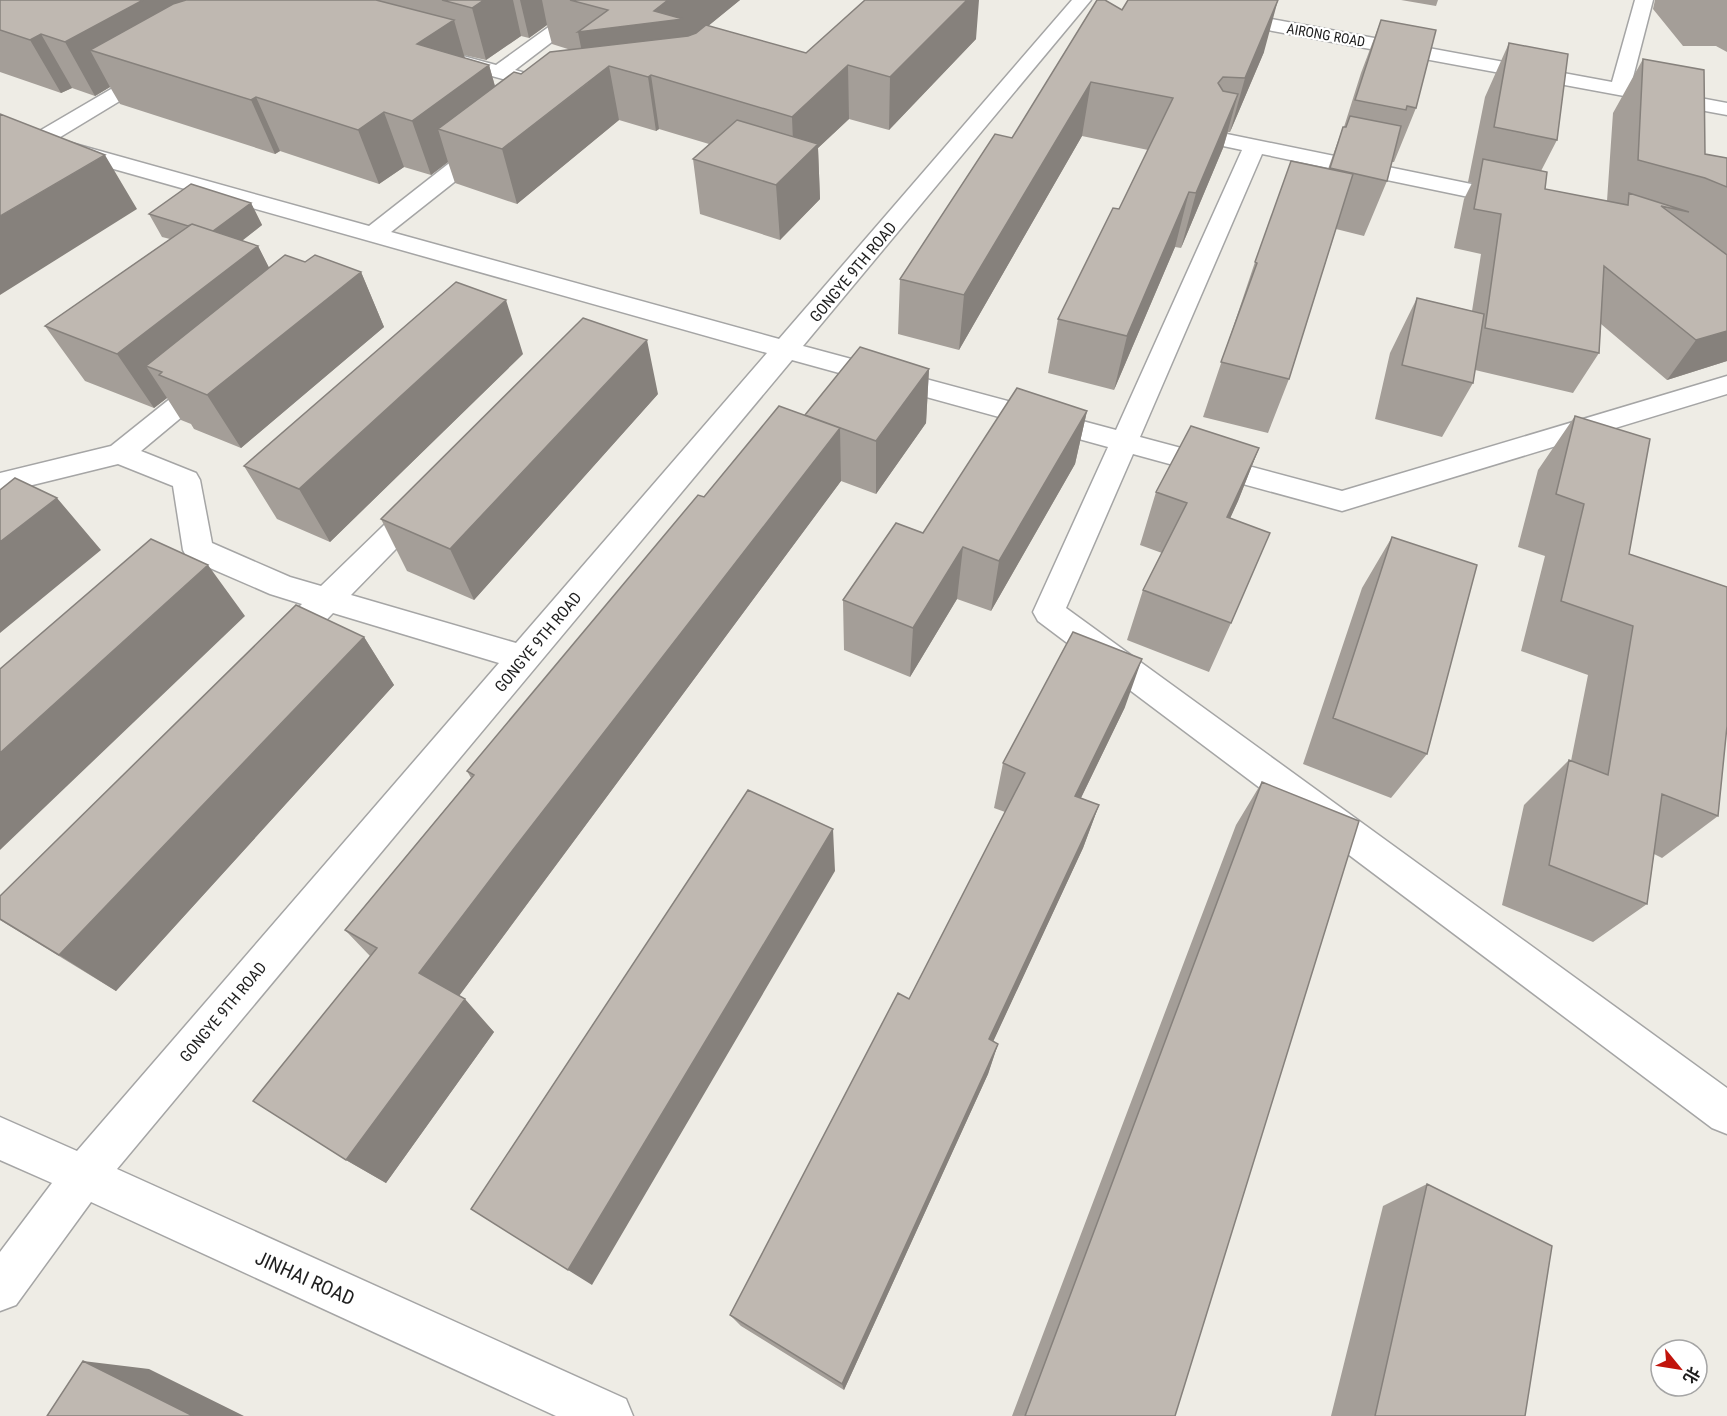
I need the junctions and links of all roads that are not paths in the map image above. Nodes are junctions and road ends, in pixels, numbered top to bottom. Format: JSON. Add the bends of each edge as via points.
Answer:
{"nodes":[{"id":1,"x":598,"y":0,"type":"edge"},
{"id":2,"x":1082,"y":0,"type":"edge"},
{"id":3,"x":1138,"y":0,"type":"edge"},
{"id":4,"x":1644,"y":0,"type":"edge"},
{"id":5,"x":429,"y":53,"type":"edge"},
{"id":6,"x":169,"y":63,"type":"edge"},
{"id":7,"x":1602,"y":65,"type":"dead end"},
{"id":8,"x":1625,"y":70,"type":"junction"},
{"id":9,"x":499,"y":72,"type":"junction"},
{"id":10,"x":1648,"y":74,"type":"edge"},
{"id":11,"x":1620,"y":89,"type":"junction"},
{"id":12,"x":568,"y":96,"type":"edge"},
{"id":13,"x":544,"y":99,"type":"junction"},
{"id":14,"x":1727,"y":109,"type":"edge"},
{"id":15,"x":526,"y":113,"type":"edge"},
{"id":16,"x":1,"y":132,"type":"edge"},
{"id":17,"x":500,"y":135,"type":"edge"},
{"id":18,"x":1217,"y":138,"type":"edge"},
{"id":19,"x":38,"y":141,"type":"junction"},
{"id":20,"x":1255,"y":146,"type":"junction"},
{"id":21,"x":1533,"y":203,"type":"edge"},
{"id":22,"x":373,"y":234,"type":"junction"},
{"id":23,"x":623,"y":304,"type":"junction"},
{"id":24,"x":599,"y":329,"type":"edge"},
{"id":25,"x":787,"y":350,"type":"junction"},
{"id":26,"x":229,"y":363,"type":"edge"},
{"id":27,"x":1727,"y":385,"type":"edge"},
{"id":28,"x":1124,"y":442,"type":"junction"},
{"id":29,"x":120,"y":454,"type":"junction"},
{"id":30,"x":0,"y":483,"type":"edge"},
{"id":31,"x":442,"y":485,"type":"edge"},
{"id":32,"x":326,"y":600,"type":"junction"},
{"id":33,"x":524,"y":658,"type":"junction"},
{"id":34,"x":259,"y":666,"type":"edge"},
{"id":35,"x":1727,"y":1113,"type":"edge"},
{"id":36,"x":0,"y":1138,"type":"edge"},
{"id":37,"x":83,"y":1177,"type":"junction"},
{"id":38,"x":0,"y":1288,"type":"edge"},
{"id":39,"x":609,"y":1416,"type":"edge"}],
"edges":[{"from":1,"to":9,"type":"street"},
{"from":2,"to":25,"type":"street","name":"GONGYE 9TH ROAD"},
{"from":3,"to":11,"type":"street","name":"AIRONG ROAD"},
{"from":4,"to":8,"type":"street"},
{"from":5,"to":9,"type":"street"},
{"from":6,"to":19,"type":"street"},
{"from":7,"to":8,"type":"street"},
{"from":8,"to":10,"type":"street"},
{"from":8,"to":11,"type":"street"},
{"from":9,"to":13,"type":"street","via":[[532,81]]},
{"from":11,"to":14,"type":"street","name":"AIRONG ROAD"},
{"from":12,"to":13,"type":"street"},
{"from":13,"to":15,"type":"street"},
{"from":16,"to":19,"type":"street"},
{"from":17,"to":22,"type":"street"},
{"from":18,"to":20,"type":"street"},
{"from":19,"to":22,"type":"street"},
{"from":20,"to":21,"type":"street"},
{"from":20,"to":28,"type":"street"},
{"from":22,"to":23,"type":"street"},
{"from":23,"to":24,"type":"street"},
{"from":23,"to":25,"type":"street"},
{"from":25,"to":28,"type":"street"},
{"from":25,"to":33,"type":"street","name":"GONGYE 9TH ROAD"},
{"from":26,"to":29,"type":"street"},
{"from":27,"to":28,"type":"street","via":[[1342,501]]},
{"from":28,"to":35,"type":"street","via":[[1049,612]]},
{"from":29,"to":30,"type":"street"},
{"from":29,"to":32,"type":"street","via":[[186,480],[198,550],[281,586]]},
{"from":31,"to":32,"type":"street"},
{"from":32,"to":33,"type":"street"},
{"from":32,"to":34,"type":"street"},
{"from":33,"to":37,"type":"street","name":"GONGYE 9TH ROAD"},
{"from":36,"to":37,"type":"street","name":"JINHAI ROAD"},
{"from":37,"to":38,"type":"street","name":"GONGYE 9TH ROAD"},
{"from":37,"to":39,"type":"street","name":"JINHAI ROAD"}]}
